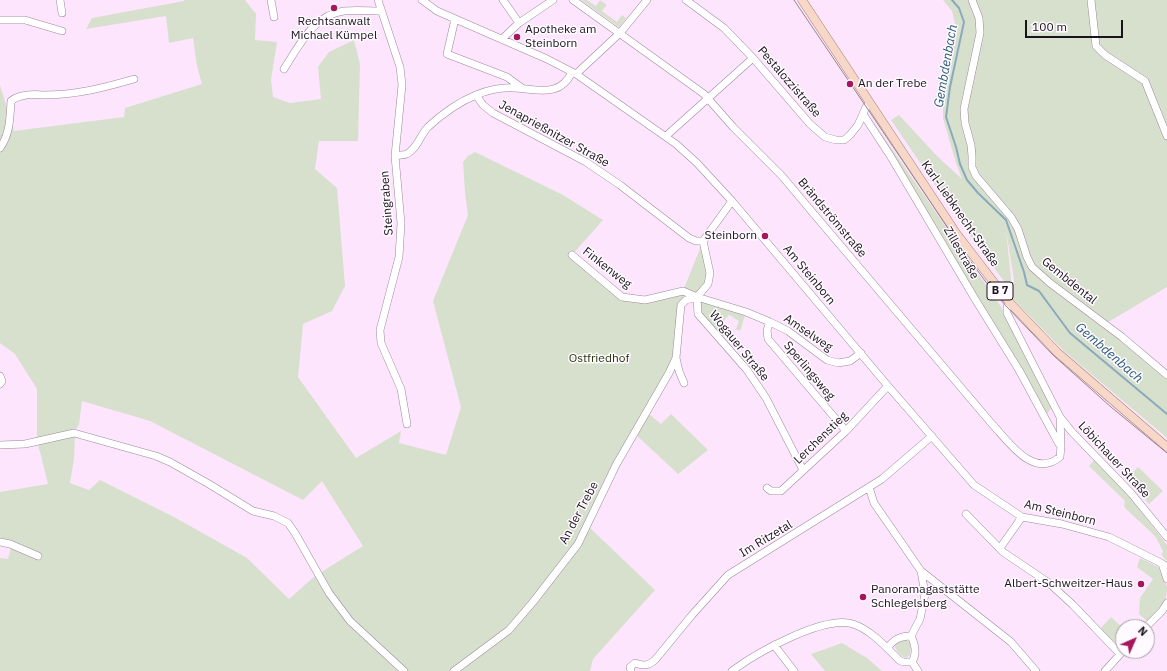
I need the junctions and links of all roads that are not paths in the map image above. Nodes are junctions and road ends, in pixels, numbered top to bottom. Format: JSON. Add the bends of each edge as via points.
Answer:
{"nodes":[{"id":1,"x":60,"y":0,"type":"edge"},
{"id":2,"x":271,"y":0,"type":"edge"},
{"id":3,"x":378,"y":0,"type":"edge"},
{"id":4,"x":422,"y":0,"type":"edge"},
{"id":5,"x":503,"y":0,"type":"edge"},
{"id":6,"x":553,"y":0,"type":"edge"},
{"id":7,"x":573,"y":0,"type":"edge"},
{"id":8,"x":647,"y":0,"type":"edge"},
{"id":9,"x":686,"y":0,"type":"edge"},
{"id":10,"x":802,"y":0,"type":"edge"},
{"id":11,"x":972,"y":0,"type":"edge"},
{"id":12,"x":1091,"y":0,"type":"edge"},
{"id":13,"x":381,"y":10,"type":"junction"},
{"id":14,"x":62,"y":13,"type":"dead end"},
{"id":15,"x":274,"y":17,"type":"dead end"},
{"id":16,"x":455,"y":19,"type":"junction"},
{"id":17,"x":0,"y":20,"type":"edge"},
{"id":18,"x":519,"y":23,"type":"junction"},
{"id":19,"x":62,"y":30,"type":"dead end"},
{"id":20,"x":620,"y":33,"type":"junction"},
{"id":21,"x":502,"y":39,"type":"junction"},
{"id":22,"x":753,"y":58,"type":"junction"},
{"id":23,"x":284,"y":70,"type":"dead end"},
{"id":24,"x":574,"y":73,"type":"junction"},
{"id":25,"x":134,"y":79,"type":"dead end"},
{"id":26,"x":524,"y":89,"type":"junction"},
{"id":27,"x":476,"y":95,"type":"junction"},
{"id":28,"x":709,"y":98,"type":"junction"},
{"id":29,"x":870,"y":104,"type":"junction"},
{"id":30,"x":863,"y":114,"type":"junction"},
{"id":31,"x":666,"y":136,"type":"junction"},
{"id":32,"x":1167,"y":136,"type":"edge"},
{"id":33,"x":0,"y":148,"type":"edge"},
{"id":34,"x":395,"y":156,"type":"junction"},
{"id":35,"x":732,"y":202,"type":"junction"},
{"id":36,"x":703,"y":241,"type":"junction"},
{"id":37,"x":572,"y":255,"type":"dead end"},
{"id":38,"x":697,"y":297,"type":"junction"},
{"id":39,"x":1010,"y":303,"type":"junction"},
{"id":40,"x":770,"y":322,"type":"junction"},
{"id":41,"x":861,"y":354,"type":"junction"},
{"id":42,"x":676,"y":358,"type":"junction"},
{"id":43,"x":1167,"y":375,"type":"edge"},
{"id":44,"x":684,"y":383,"type":"dead end"},
{"id":45,"x":885,"y":389,"type":"dead end"},
{"id":46,"x":1060,"y":417,"type":"junction"},
{"id":47,"x":407,"y":424,"type":"dead end"},
{"id":48,"x":846,"y":431,"type":"junction"},
{"id":49,"x":932,"y":436,"type":"junction"},
{"id":50,"x":0,"y":446,"type":"edge"},
{"id":51,"x":1061,"y":446,"type":"junction"},
{"id":52,"x":1167,"y":447,"type":"edge"},
{"id":53,"x":1054,"y":462,"type":"joint"},
{"id":54,"x":803,"y":470,"type":"junction"},
{"id":55,"x":869,"y":487,"type":"junction"},
{"id":56,"x":767,"y":488,"type":"dead end"},
{"id":57,"x":966,"y":514,"type":"dead end"},
{"id":58,"x":1020,"y":520,"type":"junction"},
{"id":59,"x":1167,"y":537,"type":"edge"},
{"id":60,"x":0,"y":542,"type":"edge"},
{"id":61,"x":1000,"y":548,"type":"junction"},
{"id":62,"x":38,"y":556,"type":"dead end"},
{"id":63,"x":1164,"y":565,"type":"edge"},
{"id":64,"x":921,"y":571,"type":"junction"},
{"id":65,"x":1167,"y":578,"type":"edge"},
{"id":66,"x":1167,"y":603,"type":"edge"},
{"id":67,"x":1154,"y":619,"type":"edge"},
{"id":68,"x":911,"y":636,"type":"junction"},
{"id":69,"x":774,"y":645,"type":"junction"},
{"id":70,"x":1115,"y":646,"type":"edge"},
{"id":71,"x":887,"y":648,"type":"junction"},
{"id":72,"x":1116,"y":659,"type":"edge"},
{"id":73,"x":912,"y":662,"type":"junction"},
{"id":74,"x":404,"y":671,"type":"edge"},
{"id":75,"x":454,"y":671,"type":"edge"},
{"id":76,"x":631,"y":671,"type":"edge"},
{"id":77,"x":732,"y":671,"type":"edge"},
{"id":78,"x":794,"y":671,"type":"edge"},
{"id":79,"x":918,"y":671,"type":"edge"},
{"id":80,"x":1036,"y":671,"type":"edge"},
{"id":81,"x":1104,"y":671,"type":"edge"}],
"edges":[{"from":1,"to":14,"type":"street"},
{"from":2,"to":15,"type":"street"},
{"from":3,"to":13,"type":"street","name":"Steingraben"},
{"from":4,"to":16,"type":"street","name":"Am Steinborn","via":[[437,11]]},
{"from":5,"to":18,"type":"street"},
{"from":6,"to":18,"type":"street"},
{"from":7,"to":20,"type":"street","name":"Brändströmstraße"},
{"from":8,"to":20,"type":"street"},
{"from":9,"to":22,"type":"street","name":"Pestalozzistraße","via":[[724,28]]},
{"from":10,"to":29,"type":"main road","name":"Karl-Liebknecht-Straße","number":"B 7"},
{"from":11,"to":43,"type":"street","name":"Gembdental","via":[[980,18],[980,33],[964,109],[971,145],[972,167],[976,176],[1011,217],[1032,267]]},
{"from":12,"to":32,"type":"street","via":[[1096,46],[1105,55],[1145,81]]},
{"from":13,"to":23,"type":"street","via":[[343,12],[327,17],[309,30]]},
{"from":13,"to":34,"type":"street","name":"Steingraben","via":[[400,67],[402,85]]},
{"from":16,"to":21,"type":"street","name":"Am Steinborn"},
{"from":16,"to":26,"type":"street","via":[[447,54],[507,77]]},
{"from":17,"to":19,"type":"street","via":[[26,20]]},
{"from":18,"to":21,"type":"street"},
{"from":20,"to":24,"type":"street"},
{"from":20,"to":28,"type":"street","name":"Brändströmstraße"},
{"from":21,"to":24,"type":"street","name":"Am Steinborn"},
{"from":22,"to":28,"type":"street"},
{"from":22,"to":30,"type":"street","name":"Pestalozzistraße","via":[[825,138],[844,140],[858,125]]},
{"from":24,"to":26,"type":"street","via":[[564,84],[556,88],[545,91]]},
{"from":24,"to":31,"type":"street","name":"Am Steinborn"},
{"from":25,"to":33,"type":"street","via":[[82,93],[17,96],[11,101],[10,126]]},
{"from":26,"to":27,"type":"street","via":[[502,88]]},
{"from":27,"to":34,"type":"street","via":[[444,113],[427,128],[408,153]]},
{"from":27,"to":36,"type":"street","name":"Jenaprießnitzer Straße","via":[[493,113],[586,162],[689,238]]},
{"from":28,"to":31,"type":"street"},
{"from":28,"to":53,"type":"street","name":"Brändströmstraße","via":[[786,182],[1007,440],[1027,460],[1040,464]]},
{"from":29,"to":30,"type":"street","name":"Pestalozzistraße"},
{"from":29,"to":39,"type":"main road","name":"Karl-Liebknecht-Straße","number":"B 7","via":[[956,233]]},
{"from":30,"to":51,"type":"street","name":"Zillestraße","via":[[1019,370]]},
{"from":31,"to":35,"type":"street","name":"Am Steinborn","via":[[697,163]]},
{"from":34,"to":47,"type":"street","name":"Steingraben","via":[[401,223],[399,257],[380,330],[381,343],[401,389]]},
{"from":35,"to":36,"type":"street"},
{"from":35,"to":41,"type":"street","name":"Am Steinborn"},
{"from":36,"to":38,"type":"street","name":"An der Trebe","via":[[710,273],[708,284]]},
{"from":37,"to":38,"type":"street","name":"Finkenweg","via":[[622,297],[645,300],[683,291]]},
{"from":38,"to":40,"type":"street","name":"Amselweg"},
{"from":38,"to":42,"type":"street","name":"An der Trebe","via":[[680,305]]},
{"from":38,"to":54,"type":"street","name":"Wogauer Straße","via":[[698,314],[747,370],[766,398]]},
{"from":39,"to":46,"type":"street","name":"Löbichauer Straße","via":[[1007,307],[1009,317]]},
{"from":39,"to":52,"type":"main road","name":"Karl-Liebknecht-Straße","number":"B 7","via":[[1058,353]]},
{"from":40,"to":41,"type":"street","name":"Amselweg","via":[[788,331],[826,360],[838,363]]},
{"from":40,"to":48,"type":"street","name":"Sperlingsweg","via":[[767,330],[768,339]]},
{"from":41,"to":49,"type":"street","name":"Am Steinborn"},
{"from":42,"to":44,"type":"street","name":"An der Trebe"},
{"from":42,"to":75,"type":"street","name":"An der Trebe","via":[[616,465],[578,544],[509,630]]},
{"from":45,"to":48,"type":"street","name":"Lerchenstieg"},
{"from":46,"to":51,"type":"street","name":"Löbichauer Straße"},
{"from":46,"to":59,"type":"street","name":"Löbichauer Straße","via":[[1131,493]]},
{"from":48,"to":54,"type":"street","name":"Lerchenstieg"},
{"from":49,"to":55,"type":"street","name":"Im Ritzetal"},
{"from":49,"to":58,"type":"street","name":"Am Steinborn","via":[[974,485]]},
{"from":50,"to":74,"type":"street","via":[[25,444],[74,433],[156,456],[253,511],[274,516],[288,523],[329,593],[350,621]]},
{"from":51,"to":53,"type":"street","name":"Löbichauer Straße","via":[[1060,457]]},
{"from":54,"to":56,"type":"street","name":"Lerchenstieg","via":[[781,491],[771,491]]},
{"from":55,"to":64,"type":"street","via":[[874,503]]},
{"from":55,"to":76,"type":"street","name":"Im Ritzetal","via":[[728,575],[655,660],[643,666],[635,663],[630,667]]},
{"from":57,"to":61,"type":"street"},
{"from":58,"to":61,"type":"street"},
{"from":58,"to":63,"type":"street","name":"Am Steinborn","via":[[1062,524],[1109,537]]},
{"from":60,"to":62,"type":"street"},
{"from":61,"to":70,"type":"street","via":[[1049,583]]},
{"from":63,"to":65,"type":"street"},
{"from":64,"to":68,"type":"street","via":[[925,594],[920,619]]},
{"from":64,"to":80,"type":"street","via":[[1011,642]]},
{"from":66,"to":67,"type":"street"},
{"from":68,"to":71,"type":"street","via":[[897,639]]},
{"from":68,"to":73,"type":"street","via":[[915,649]]},
{"from":69,"to":71,"type":"street","via":[[798,634],[840,622],[865,630]]},
{"from":69,"to":77,"type":"street"},
{"from":69,"to":78,"type":"street"},
{"from":71,"to":73,"type":"street","via":[[899,660]]},
{"from":72,"to":81,"type":"street"},
{"from":73,"to":79,"type":"street"}]}
